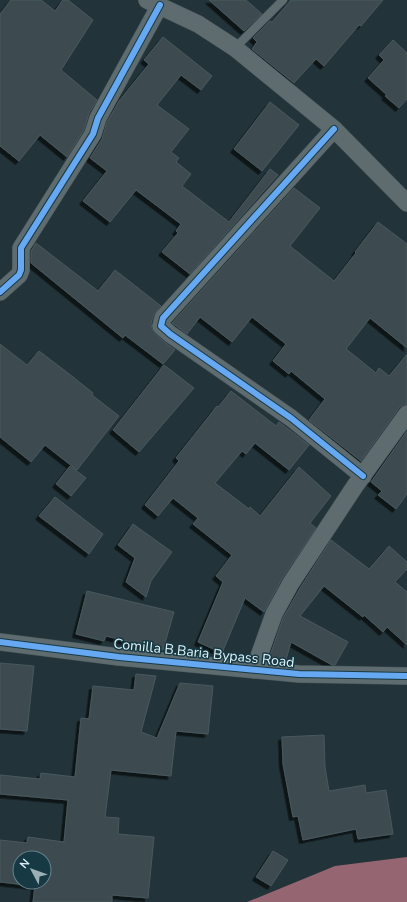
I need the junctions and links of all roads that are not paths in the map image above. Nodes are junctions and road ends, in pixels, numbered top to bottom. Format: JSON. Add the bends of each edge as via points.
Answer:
{"nodes":[{"id":1,"x":283,"y":0,"type":"edge"},
{"id":2,"x":153,"y":3,"type":"edge"},
{"id":3,"x":235,"y":48,"type":"junction"},
{"id":4,"x":334,"y":129,"type":"junction"},
{"id":5,"x":407,"y":203,"type":"edge"},
{"id":6,"x":0,"y":292,"type":"edge"},
{"id":7,"x":407,"y":414,"type":"edge"},
{"id":8,"x":363,"y":476,"type":"junction"},
{"id":9,"x":0,"y":642,"type":"edge"},
{"id":10,"x":254,"y":670,"type":"junction"},
{"id":11,"x":407,"y":676,"type":"edge"}],
"edges":[{"from":1,"to":3,"type":"lane"},
{"from":2,"to":3,"type":"street","via":[[198,24]]},
{"from":2,"to":6,"type":"street","via":[[98,118],[93,134],[21,248],[20,275]]},
{"from":3,"to":4,"type":"street"},
{"from":4,"to":5,"type":"street"},
{"from":4,"to":8,"type":"street","via":[[163,318],[161,326],[291,418]]},
{"from":7,"to":8,"type":"street"},
{"from":8,"to":10,"type":"street","via":[[287,589],[274,614]]},
{"from":9,"to":10,"type":"street","name":"Comilla B.Baria Bypass Road"},
{"from":10,"to":11,"type":"street","name":"Comilla B.Baria Bypass Road","via":[[299,674]]}]}
